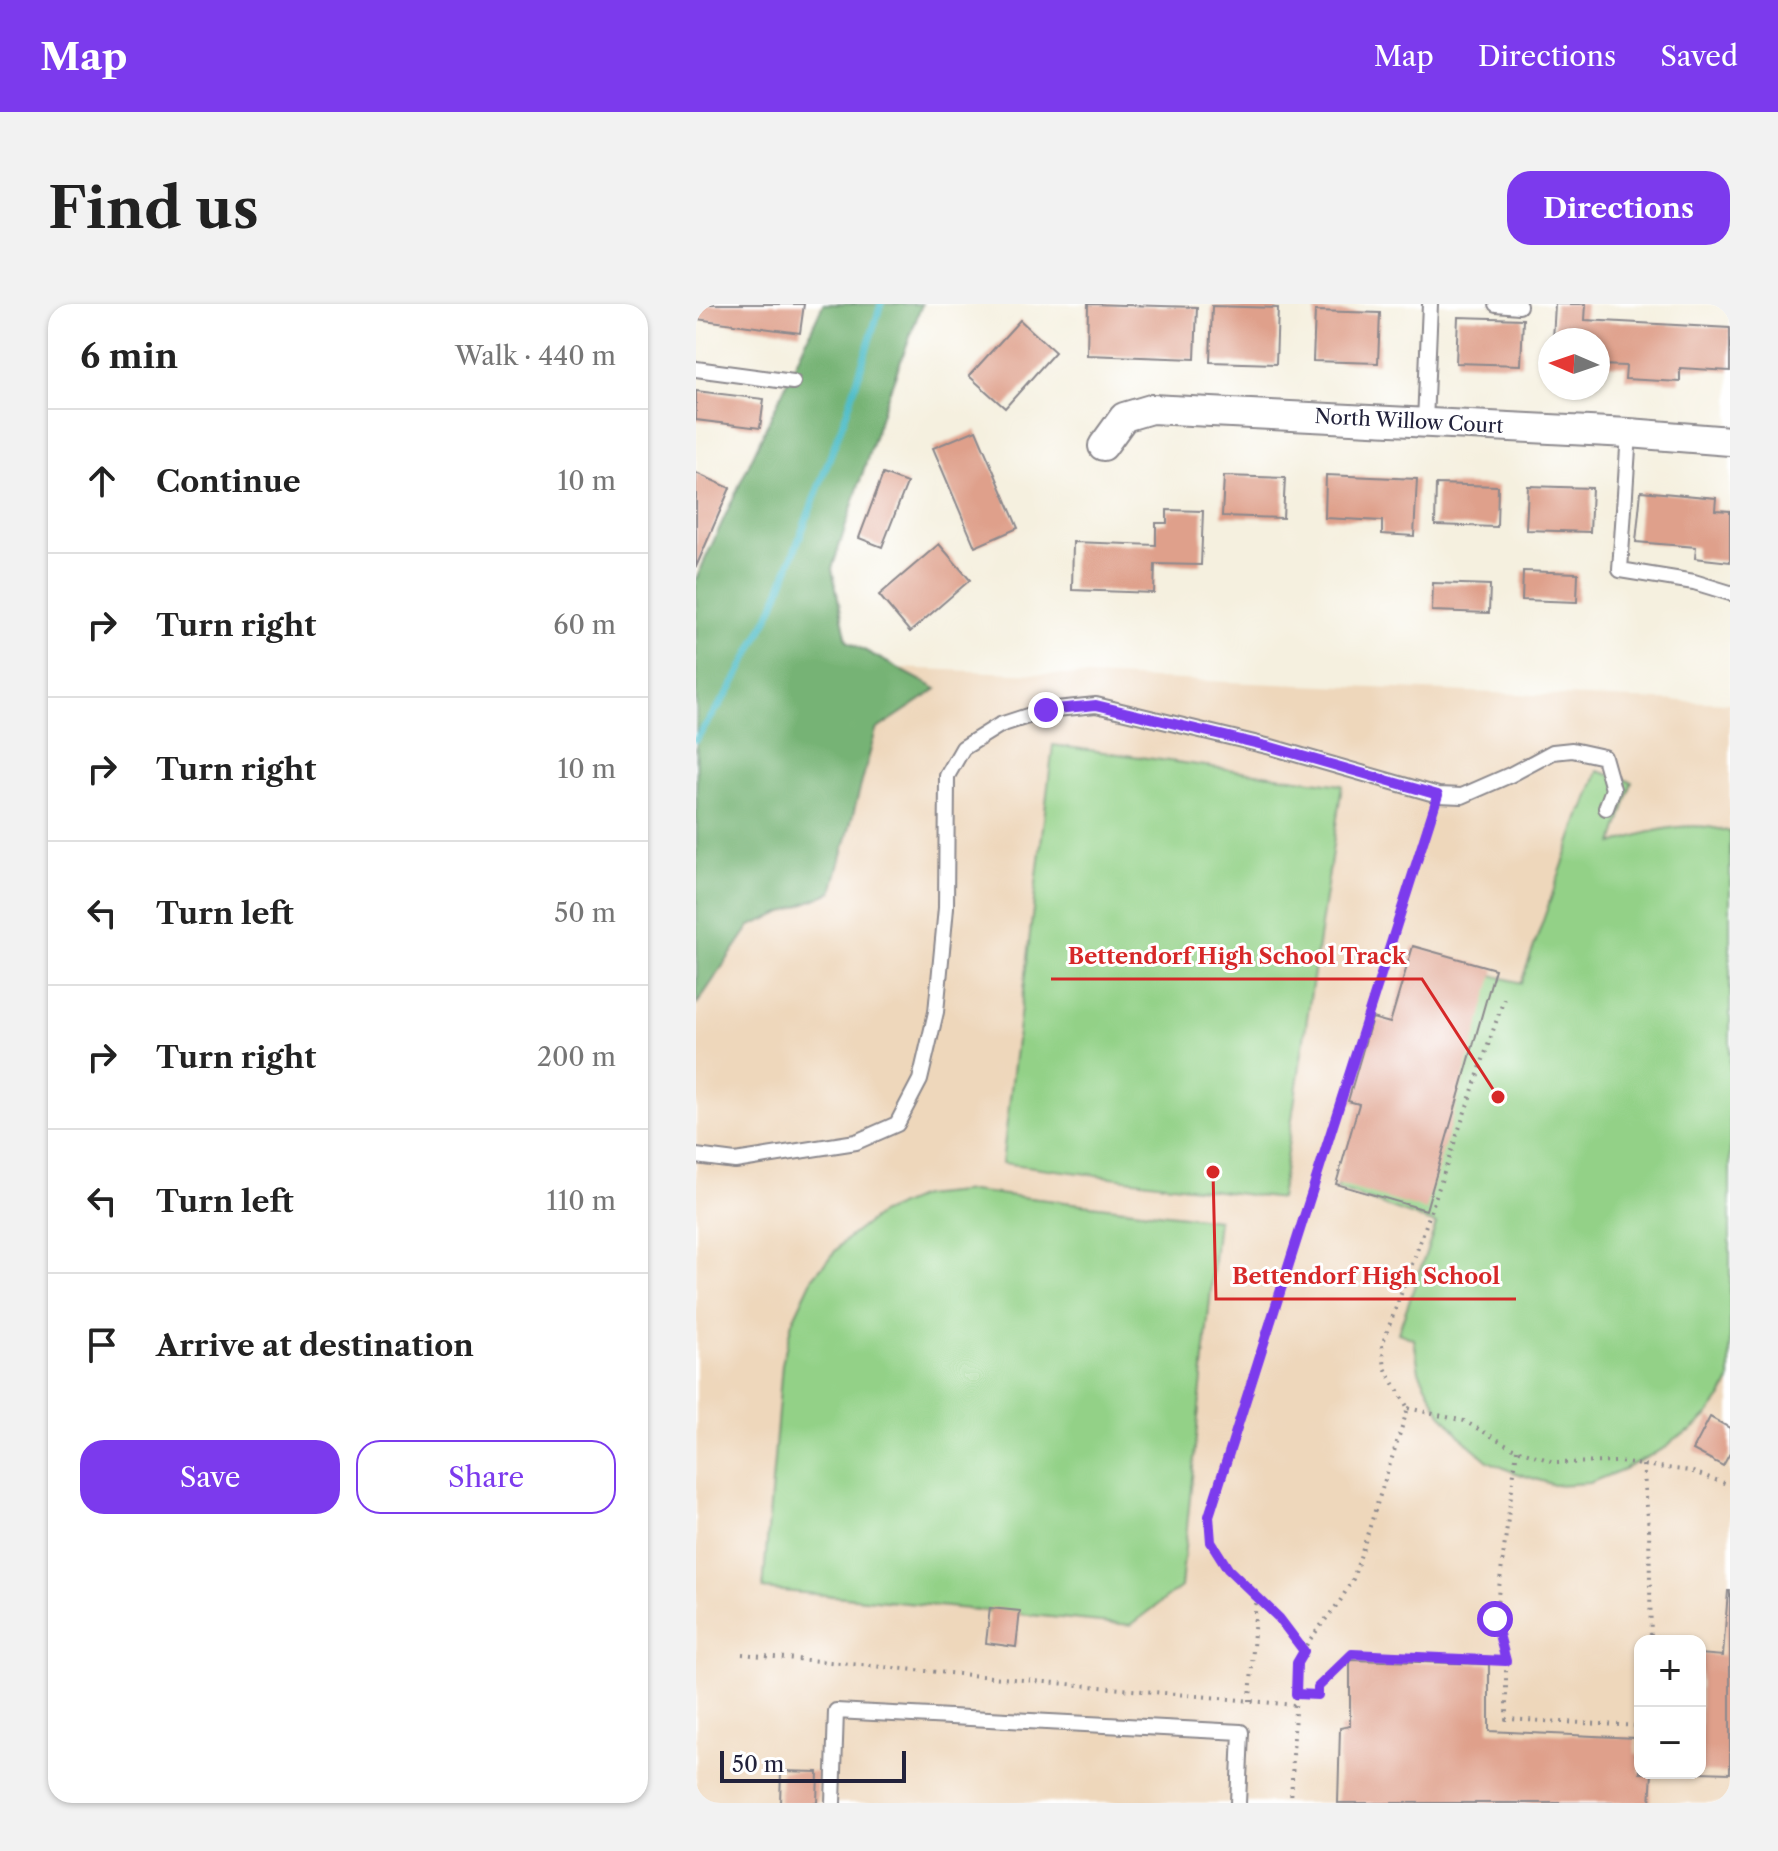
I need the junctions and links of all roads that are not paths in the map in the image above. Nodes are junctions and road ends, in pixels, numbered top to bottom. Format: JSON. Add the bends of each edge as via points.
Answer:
{"nodes":[{"id":1,"x":1430,"y":304,"type":"edge"},
{"id":2,"x":1496,"y":304,"type":"edge"},
{"id":3,"x":1519,"y":306,"type":"dead end"},
{"id":4,"x":696,"y":369,"type":"edge"},
{"id":5,"x":793,"y":382,"type":"dead end"},
{"id":6,"x":1425,"y":422,"type":"junction"},
{"id":7,"x":1629,"y":433,"type":"junction"},
{"id":8,"x":1730,"y":441,"type":"edge"},
{"id":9,"x":1103,"y":446,"type":"dead end"},
{"id":10,"x":1730,"y":593,"type":"edge"},
{"id":11,"x":1606,"y":808,"type":"dead end"},
{"id":12,"x":696,"y":1156,"type":"edge"},
{"id":13,"x":833,"y":1803,"type":"edge"},
{"id":14,"x":1238,"y":1803,"type":"edge"}],
"edges":[{"from":1,"to":6,"type":"lane"},
{"from":2,"to":3,"type":"lane"},
{"from":4,"to":5,"type":"lane"},
{"from":6,"to":7,"type":"street","name":"North Willow Court"},
{"from":6,"to":9,"type":"street","name":"North Willow Court","via":[[1151,409],[1124,417]]},
{"from":7,"to":8,"type":"street","name":"North Willow Court"},
{"from":7,"to":10,"type":"lane","via":[[1620,570]]},
{"from":11,"to":12,"type":"lane","via":[[1613,789],[1604,757],[1572,750],[1553,752],[1462,796],[1438,795],[1096,705],[1046,710],[1000,725],[963,748],[947,776],[946,908],[936,1012],[920,1080],[897,1124],[829,1147],[735,1161]]},
{"from":13,"to":14,"type":"lane","via":[[836,1711],[1241,1732]]}]}
